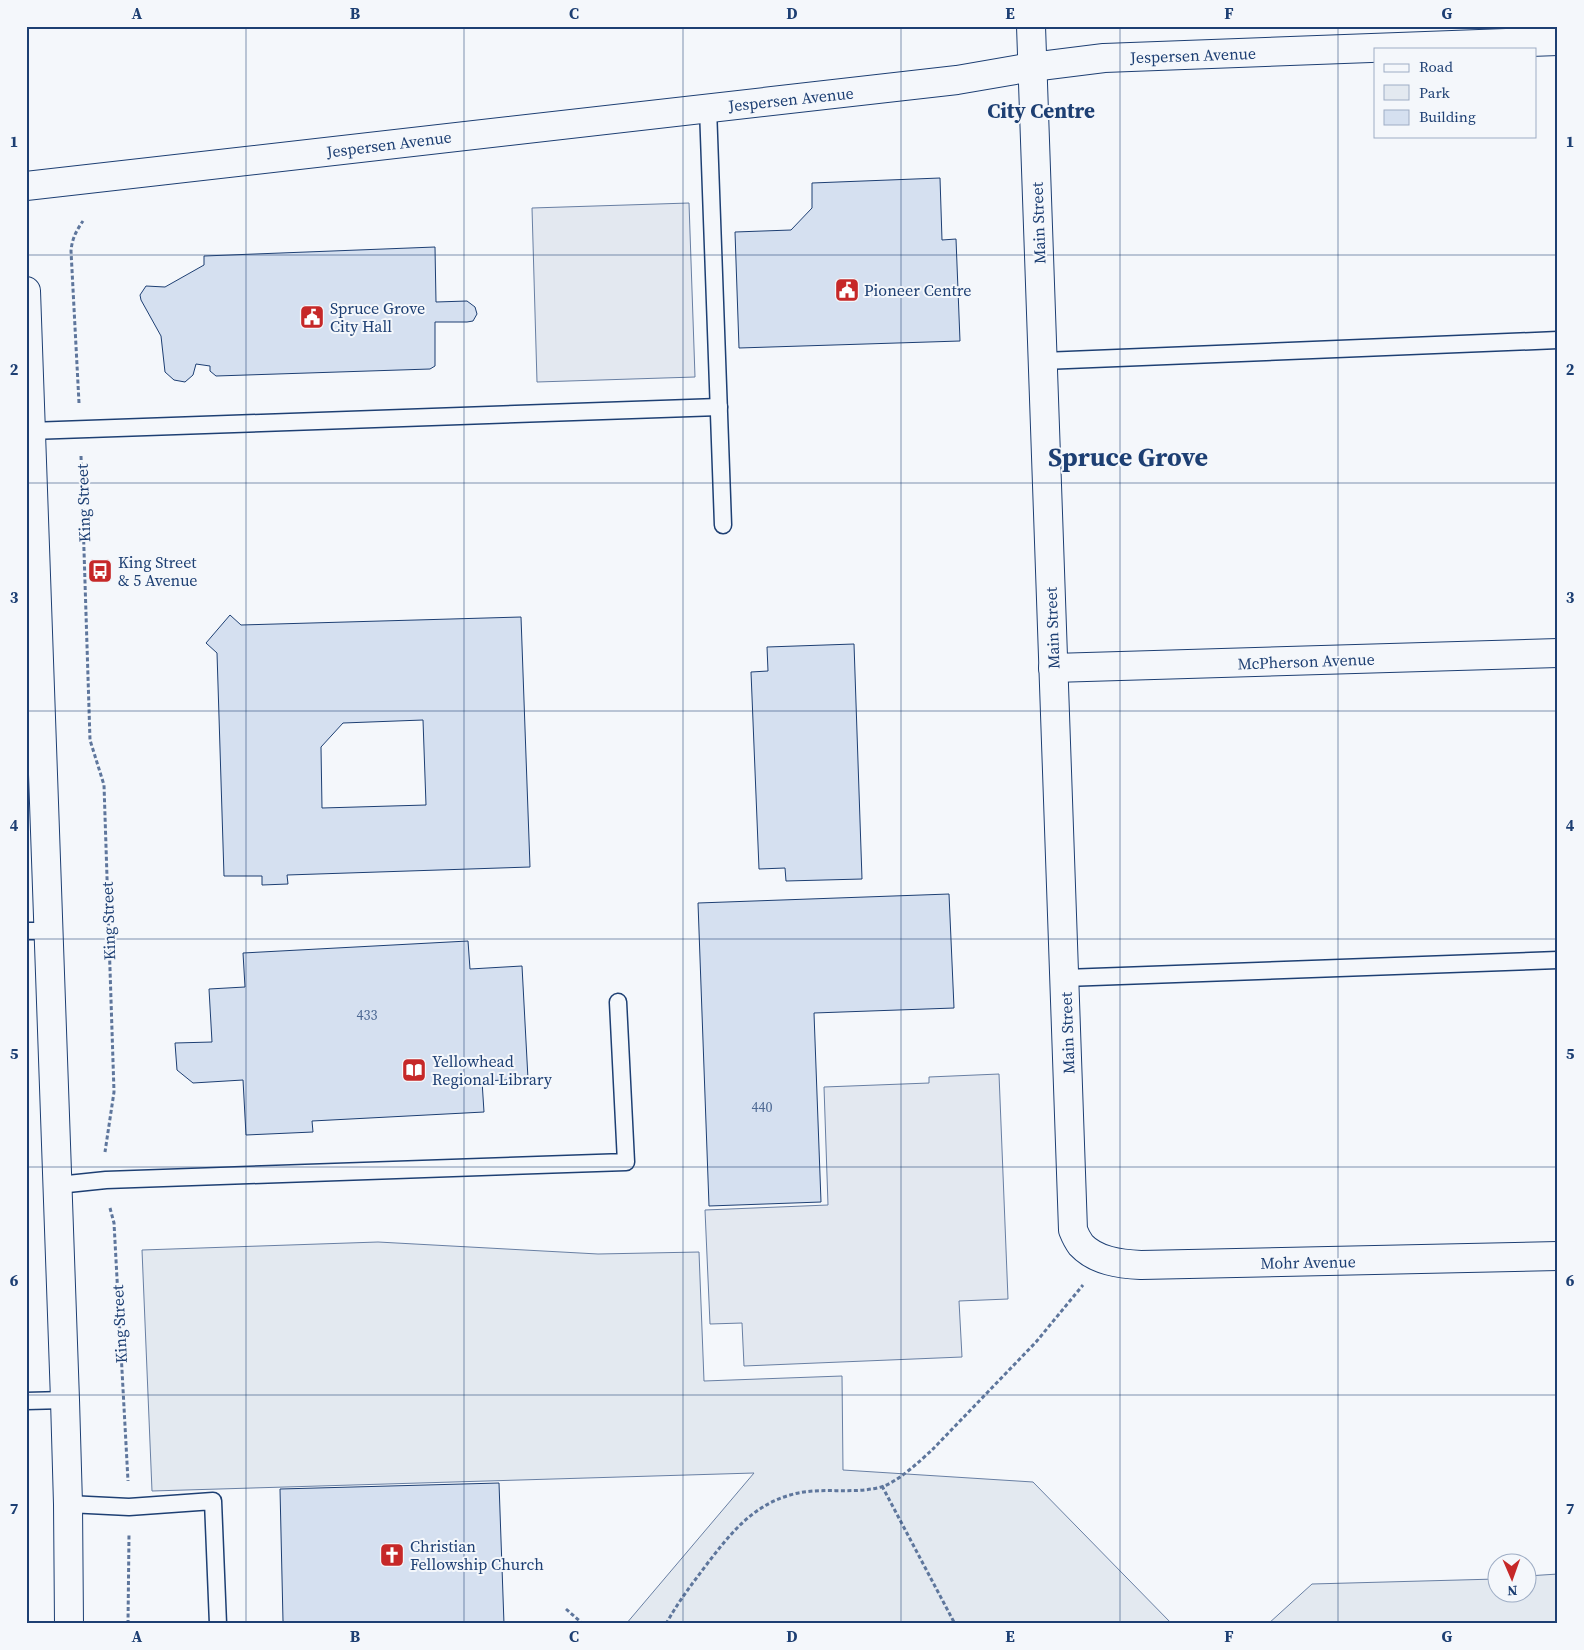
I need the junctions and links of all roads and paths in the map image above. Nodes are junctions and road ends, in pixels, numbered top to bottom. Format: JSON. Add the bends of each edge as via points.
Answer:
{"nodes":[{"id":1,"x":1031,"y":26,"type":"edge"},
{"id":2,"x":1558,"y":41,"type":"edge"},
{"id":3,"x":1032,"y":67,"type":"junction"},
{"id":4,"x":708,"y":108,"type":"junction"},
{"id":5,"x":26,"y":186,"type":"edge"},
{"id":6,"x":83,"y":221,"type":"dead end"},
{"id":7,"x":26,"y":291,"type":"edge"},
{"id":8,"x":27,"y":323,"type":"edge"},
{"id":9,"x":1558,"y":340,"type":"edge"},
{"id":10,"x":1043,"y":361,"type":"junction"},
{"id":11,"x":718,"y":407,"type":"junction"},
{"id":12,"x":80,"y":429,"type":"junction"},
{"id":13,"x":30,"y":431,"type":"junction"},
{"id":14,"x":723,"y":525,"type":"dead end"},
{"id":15,"x":1558,"y":653,"type":"edge"},
{"id":16,"x":1053,"y":668,"type":"junction"},
{"id":17,"x":34,"y":708,"type":"edge"},
{"id":18,"x":37,"y":931,"type":"edge"},
{"id":19,"x":1558,"y":960,"type":"edge"},
{"id":20,"x":1064,"y":978,"type":"junction"},
{"id":21,"x":618,"y":1002,"type":"dead end"},
{"id":22,"x":106,"y":1180,"type":"junction"},
{"id":23,"x":58,"y":1184,"type":"junction"},
{"id":24,"x":1073,"y":1230,"type":"joint"},
{"id":25,"x":1558,"y":1256,"type":"edge"},
{"id":26,"x":1104,"y":1260,"type":"junction"},
{"id":27,"x":65,"y":1400,"type":"junction"},
{"id":28,"x":26,"y":1401,"type":"edge"},
{"id":29,"x":882,"y":1486,"type":"junction"},
{"id":30,"x":68,"y":1504,"type":"junction"},
{"id":31,"x":129,"y":1507,"type":"junction"},
{"id":32,"x":566,"y":1609,"type":"dead end"},
{"id":33,"x":69,"y":1624,"type":"edge"},
{"id":34,"x":128,"y":1624,"type":"edge"},
{"id":35,"x":218,"y":1624,"type":"edge"},
{"id":36,"x":583,"y":1624,"type":"edge"},
{"id":37,"x":666,"y":1624,"type":"edge"},
{"id":38,"x":955,"y":1624,"type":"edge"}],
"edges":[{"from":1,"to":3,"type":"street","name":"Main Street"},
{"from":2,"to":3,"type":"street","name":"Jespersen Avenue","via":[[1104,58]]},
{"from":3,"to":4,"type":"street","name":"Jespersen Avenue","via":[[957,80]]},
{"from":3,"to":10,"type":"street","name":"Main Street"},
{"from":4,"to":5,"type":"street","name":"Jespersen Avenue"},
{"from":4,"to":11,"type":"lane"},
{"from":6,"to":12,"type":"path","name":"King Street","via":[[76,230],[71,251]]},
{"from":7,"to":8,"type":"street"},
{"from":8,"to":13,"type":"street"},
{"from":9,"to":10,"type":"lane"},
{"from":10,"to":16,"type":"street","name":"Main Street"},
{"from":11,"to":12,"type":"lane"},
{"from":11,"to":14,"type":"lane"},
{"from":12,"to":13,"type":"lane"},
{"from":12,"to":22,"type":"path","name":"King Street","via":[[90,740],[104,785],[114,1082],[104,1160]]},
{"from":13,"to":17,"type":"street"},
{"from":15,"to":16,"type":"street","name":"McPherson Avenue"},
{"from":16,"to":20,"type":"street","name":"Main Street"},
{"from":17,"to":18,"type":"street"},
{"from":18,"to":23,"type":"street"},
{"from":19,"to":20,"type":"lane"},
{"from":20,"to":24,"type":"street","name":"Main Street"},
{"from":21,"to":22,"type":"lane","via":[[626,1162]]},
{"from":22,"to":23,"type":"lane"},
{"from":22,"to":31,"type":"path","name":"King Street","via":[[114,1223]]},
{"from":23,"to":27,"type":"street"},
{"from":24,"to":26,"type":"street","name":"Mohr Avenue","via":[[1081,1244]]},
{"from":25,"to":26,"type":"street","name":"Mohr Avenue","via":[[1141,1266]]},
{"from":26,"to":29,"type":"path","via":[[1036,1342],[933,1449]]},
{"from":27,"to":28,"type":"lane"},
{"from":27,"to":30,"type":"street"},
{"from":29,"to":37,"type":"path","via":[[810,1491],[789,1495],[764,1506],[731,1532],[680,1599]]},
{"from":29,"to":38,"type":"path"},
{"from":30,"to":31,"type":"lane"},
{"from":30,"to":33,"type":"street"},
{"from":31,"to":34,"type":"path","name":"King Street"},
{"from":31,"to":35,"type":"lane","via":[[213,1501]]},
{"from":32,"to":36,"type":"path"}]}
